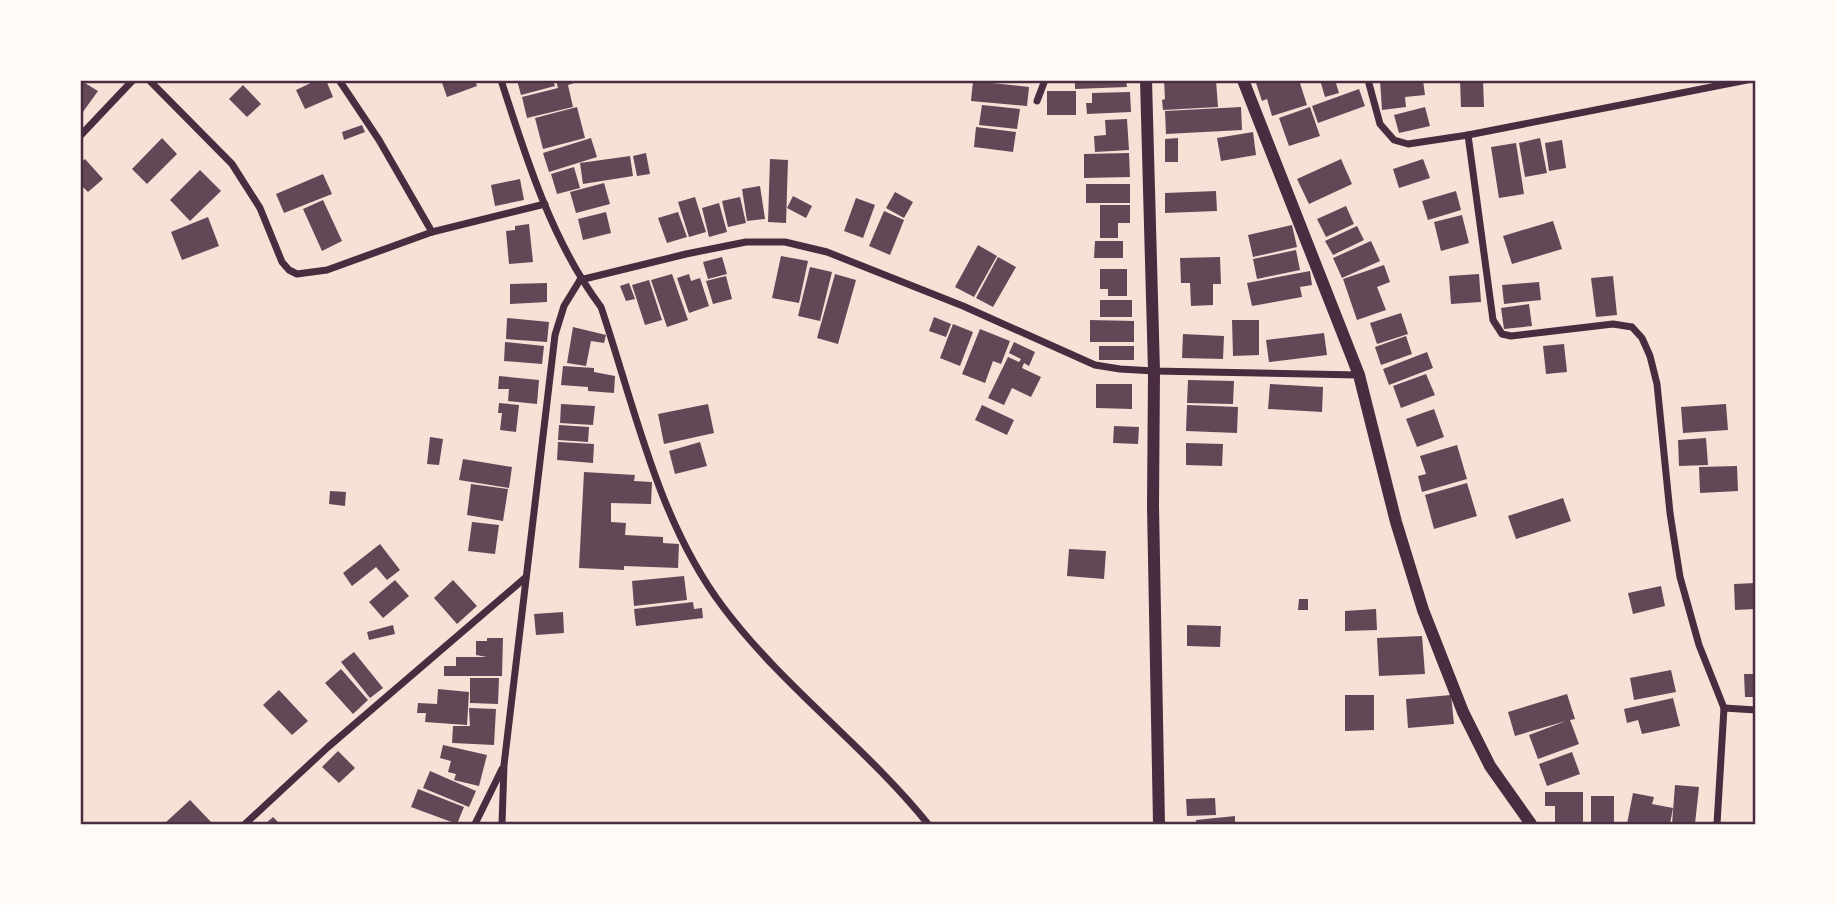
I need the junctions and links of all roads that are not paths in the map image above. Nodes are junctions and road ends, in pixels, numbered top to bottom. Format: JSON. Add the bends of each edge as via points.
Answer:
{"nodes":[{"id":1,"x":133,"y":80,"type":"edge"},
{"id":2,"x":149,"y":80,"type":"edge"},
{"id":3,"x":339,"y":80,"type":"edge"},
{"id":4,"x":501,"y":80,"type":"edge"},
{"id":5,"x":1045,"y":80,"type":"edge"},
{"id":6,"x":1146,"y":80,"type":"edge"},
{"id":7,"x":1243,"y":80,"type":"edge"},
{"id":8,"x":1368,"y":80,"type":"edge"},
{"id":9,"x":1747,"y":80,"type":"edge"},
{"id":10,"x":1037,"y":101,"type":"dead end"},
{"id":11,"x":1468,"y":135,"type":"junction"},
{"id":12,"x":80,"y":136,"type":"edge"},
{"id":13,"x":545,"y":204,"type":"junction"},
{"id":14,"x":432,"y":232,"type":"junction"},
{"id":15,"x":580,"y":280,"type":"junction"},
{"id":16,"x":1154,"y":371,"type":"junction"},
{"id":17,"x":1359,"y":375,"type":"junction"},
{"id":18,"x":526,"y":577,"type":"junction"},
{"id":19,"x":1724,"y":708,"type":"junction"},
{"id":20,"x":1755,"y":710,"type":"edge"},
{"id":21,"x":504,"y":765,"type":"junction"},
{"id":22,"x":245,"y":824,"type":"edge"},
{"id":23,"x":475,"y":824,"type":"edge"},
{"id":24,"x":502,"y":824,"type":"edge"},
{"id":25,"x":928,"y":824,"type":"edge"},
{"id":26,"x":1159,"y":824,"type":"edge"},
{"id":27,"x":1531,"y":824,"type":"edge"},
{"id":28,"x":1717,"y":824,"type":"edge"}],
"edges":[{"from":1,"to":12,"type":"street"},
{"from":2,"to":14,"type":"street","via":[[232,164],[260,208],[289,270],[307,274],[327,270]]},
{"from":3,"to":14,"type":"street"},
{"from":4,"to":13,"type":"street"},
{"from":5,"to":10,"type":"street"},
{"from":6,"to":16,"type":"street"},
{"from":7,"to":17,"type":"street"},
{"from":8,"to":11,"type":"street","via":[[1380,124],[1394,140],[1408,144]]},
{"from":9,"to":11,"type":"street"},
{"from":11,"to":19,"type":"street","via":[[1493,320],[1502,334],[1613,324],[1632,327],[1642,338],[1657,384],[1680,577],[1699,645]]},
{"from":13,"to":14,"type":"street"},
{"from":13,"to":15,"type":"street"},
{"from":15,"to":16,"type":"street","via":[[746,242],[785,242],[827,252],[951,301],[1095,365]]},
{"from":15,"to":18,"type":"street","via":[[564,306],[555,335]]},
{"from":15,"to":25,"type":"street","via":[[601,307],[642,435],[694,565],[724,609],[774,666],[877,766]]},
{"from":16,"to":17,"type":"street"},
{"from":16,"to":26,"type":"street"},
{"from":17,"to":27,"type":"street","via":[[1423,610],[1490,766]]},
{"from":18,"to":21,"type":"street"},
{"from":18,"to":22,"type":"street"},
{"from":19,"to":20,"type":"street"},
{"from":19,"to":28,"type":"street"},
{"from":21,"to":23,"type":"street"},
{"from":21,"to":24,"type":"street"}]}
